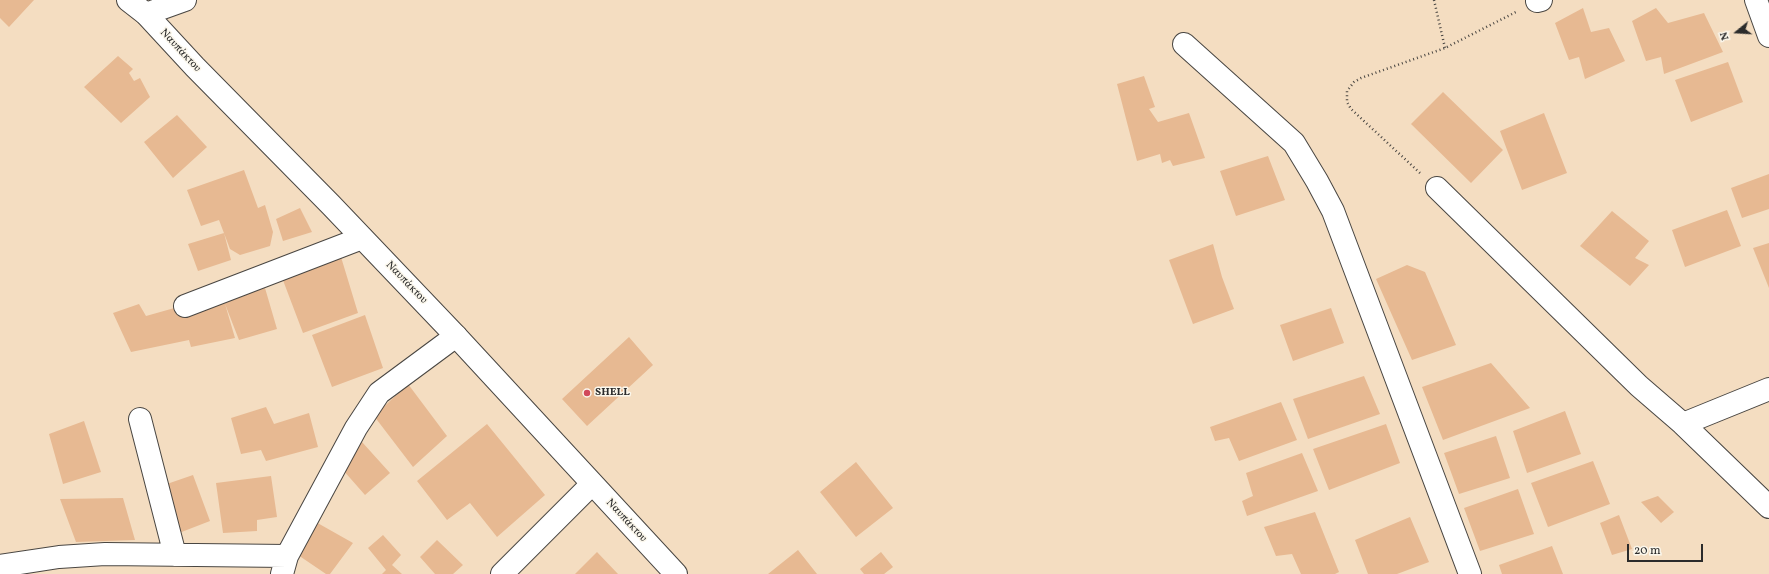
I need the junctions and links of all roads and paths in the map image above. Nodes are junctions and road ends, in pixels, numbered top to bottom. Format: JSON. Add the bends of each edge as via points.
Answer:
{"nodes":[{"id":1,"x":128,"y":0,"type":"edge"},
{"id":2,"x":185,"y":0,"type":"edge"},
{"id":3,"x":1434,"y":0,"type":"edge"},
{"id":4,"x":1756,"y":0,"type":"edge"},
{"id":5,"x":1539,"y":1,"type":"edge"},
{"id":6,"x":146,"y":14,"type":"junction"},
{"id":7,"x":1769,"y":36,"type":"edge"},
{"id":8,"x":1184,"y":44,"type":"dead end"},
{"id":9,"x":1445,"y":48,"type":"junction"},
{"id":10,"x":1437,"y":188,"type":"joint"},
{"id":11,"x":362,"y":238,"type":"junction"},
{"id":12,"x":185,"y":306,"type":"dead end"},
{"id":13,"x":456,"y":336,"type":"junction"},
{"id":14,"x":1769,"y":389,"type":"edge"},
{"id":15,"x":140,"y":419,"type":"dead end"},
{"id":16,"x":1683,"y":424,"type":"junction"},
{"id":17,"x":592,"y":484,"type":"junction"},
{"id":18,"x":1769,"y":507,"type":"edge"},
{"id":19,"x":175,"y":555,"type":"junction"},
{"id":20,"x":285,"y":565,"type":"edge"},
{"id":21,"x":0,"y":566,"type":"edge"},
{"id":22,"x":502,"y":574,"type":"edge"},
{"id":23,"x":676,"y":574,"type":"edge"},
{"id":24,"x":1470,"y":574,"type":"edge"}],
"edges":[{"from":1,"to":6,"type":"street","name":"Ναυπάκτου"},
{"from":2,"to":6,"type":"street"},
{"from":3,"to":9,"type":"path"},
{"from":4,"to":7,"type":"street"},
{"from":5,"to":9,"type":"path"},
{"from":6,"to":11,"type":"street","name":"Ναυπάκτου"},
{"from":8,"to":24,"type":"street","via":[[1294,143],[1317,181],[1333,211]]},
{"from":9,"to":10,"type":"path","via":[[1360,78],[1347,92],[1347,102],[1351,109]]},
{"from":10,"to":16,"type":"street","via":[[1639,386]]},
{"from":11,"to":12,"type":"street"},
{"from":11,"to":13,"type":"street","name":"Ναυπάκτου"},
{"from":13,"to":17,"type":"street","name":"Ναυπάκτου"},
{"from":13,"to":20,"type":"street","via":[[379,393],[356,428]]},
{"from":14,"to":16,"type":"street"},
{"from":15,"to":19,"type":"street"},
{"from":16,"to":18,"type":"street"},
{"from":17,"to":22,"type":"street"},
{"from":17,"to":23,"type":"street","name":"Ναυπάκτου"},
{"from":19,"to":20,"type":"street"},
{"from":19,"to":21,"type":"street","via":[[105,554]]}]}
